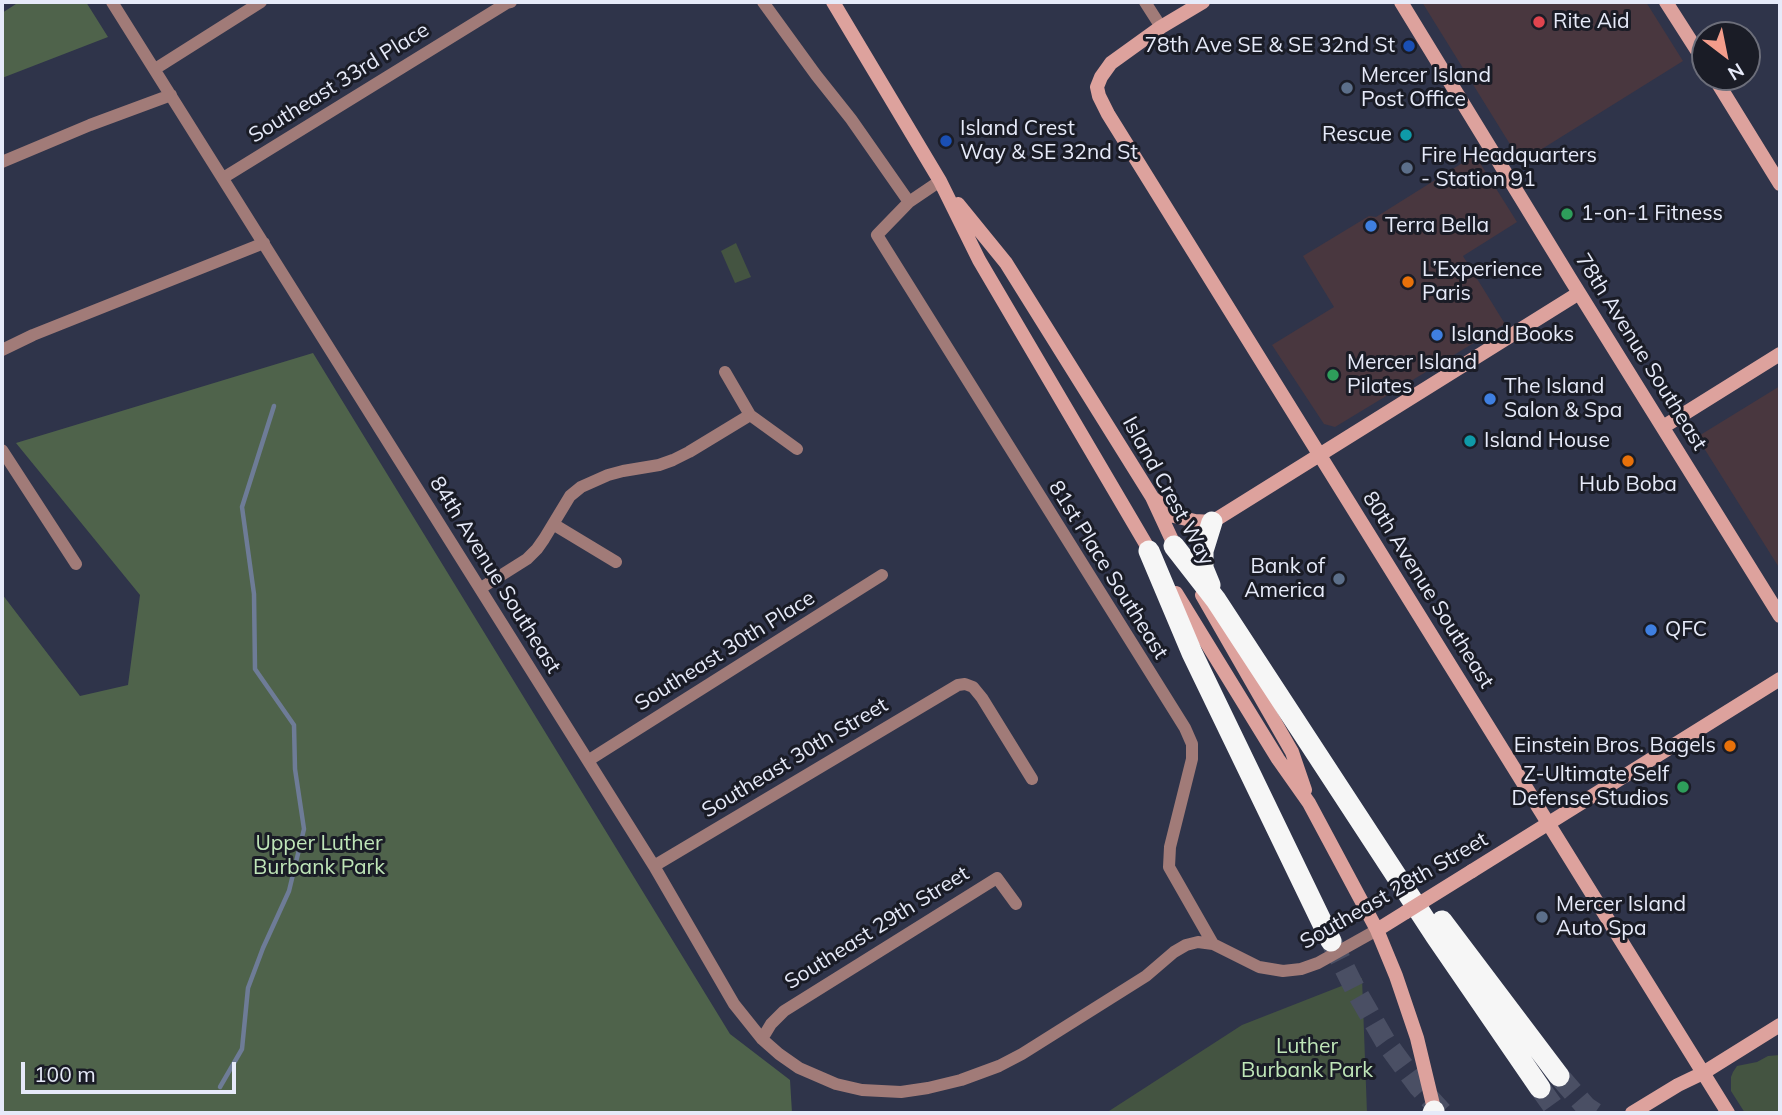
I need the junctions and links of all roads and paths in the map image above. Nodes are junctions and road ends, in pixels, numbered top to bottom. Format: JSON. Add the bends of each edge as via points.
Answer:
{"nodes":[{"id":1,"x":112,"y":2,"type":"edge"},
{"id":2,"x":261,"y":2,"type":"edge"},
{"id":3,"x":511,"y":2,"type":"edge"},
{"id":4,"x":763,"y":2,"type":"edge"},
{"id":5,"x":833,"y":2,"type":"edge"},
{"id":6,"x":1145,"y":2,"type":"edge"},
{"id":7,"x":1203,"y":2,"type":"edge"},
{"id":8,"x":1401,"y":2,"type":"edge"},
{"id":9,"x":1666,"y":2,"type":"edge"},
{"id":10,"x":1161,"y":27,"type":"junction"},
{"id":11,"x":1691,"y":41,"type":"edge"},
{"id":12,"x":155,"y":69,"type":"junction"},
{"id":13,"x":1723,"y":91,"type":"edge"},
{"id":14,"x":171,"y":95,"type":"junction"},
{"id":15,"x":2,"y":162,"type":"edge"},
{"id":16,"x":223,"y":178,"type":"junction"},
{"id":17,"x":940,"y":181,"type":"junction"},
{"id":18,"x":1780,"y":184,"type":"edge"},
{"id":19,"x":909,"y":202,"type":"junction"},
{"id":20,"x":264,"y":243,"type":"junction"},
{"id":21,"x":1579,"y":293,"type":"junction"},
{"id":22,"x":2,"y":350,"type":"edge"},
{"id":23,"x":1780,"y":354,"type":"edge"},
{"id":24,"x":725,"y":372,"type":"dead end"},
{"id":25,"x":750,"y":415,"type":"junction"},
{"id":26,"x":1662,"y":427,"type":"junction"},
{"id":27,"x":797,"y":449,"type":"dead end"},
{"id":28,"x":2,"y":450,"type":"edge"},
{"id":29,"x":1320,"y":456,"type":"junction"},
{"id":30,"x":1152,"y":497,"type":"junction"},
{"id":31,"x":1212,"y":523,"type":"junction"},
{"id":32,"x":553,"y":524,"type":"junction"},
{"id":33,"x":1174,"y":547,"type":"junction"},
{"id":34,"x":1149,"y":551,"type":"junction"},
{"id":35,"x":616,"y":562,"type":"dead end"},
{"id":36,"x":76,"y":565,"type":"dead end"},
{"id":37,"x":882,"y":575,"type":"dead end"},
{"id":38,"x":481,"y":587,"type":"junction"},
{"id":39,"x":1216,"y":600,"type":"junction"},
{"id":40,"x":1780,"y":616,"type":"edge"},
{"id":41,"x":1780,"y":679,"type":"edge"},
{"id":42,"x":589,"y":760,"type":"junction"},
{"id":43,"x":1327,"y":769,"type":"junction"},
{"id":44,"x":1032,"y":779,"type":"dead end"},
{"id":45,"x":1309,"y":803,"type":"junction"},
{"id":46,"x":1549,"y":824,"type":"junction"},
{"id":47,"x":654,"y":866,"type":"junction"},
{"id":48,"x":1016,"y":904,"type":"dead end"},
{"id":49,"x":1377,"y":930,"type":"junction"},
{"id":50,"x":1331,"y":941,"type":"tunnel mouth"},
{"id":51,"x":1213,"y":943,"type":"junction"},
{"id":52,"x":1780,"y":1025,"type":"edge"},
{"id":53,"x":762,"y":1040,"type":"junction"},
{"id":54,"x":1703,"y":1073,"type":"junction"},
{"id":55,"x":1559,"y":1076,"type":"tunnel mouth"},
{"id":56,"x":1540,"y":1088,"type":"tunnel mouth"},
{"id":57,"x":1434,"y":1112,"type":"edge"},
{"id":58,"x":1632,"y":1113,"type":"edge"},
{"id":59,"x":1728,"y":1113,"type":"edge"}],
"edges":[{"from":1,"to":12,"type":"street","name":"84th Avenue Southeast"},
{"from":2,"to":12,"type":"street"},
{"from":3,"to":16,"type":"street","name":"Southeast 33rd Place"},
{"from":4,"to":19,"type":"street"},
{"from":5,"to":17,"type":"street","name":"Island Crest Way"},
{"from":6,"to":10,"type":"street"},
{"from":7,"to":10,"type":"street"},
{"from":8,"to":21,"type":"street","name":"78th Avenue Southeast"},
{"from":9,"to":11,"type":"street"},
{"from":10,"to":29,"type":"street","name":"80th Avenue Southeast","via":[[1111,63],[1097,87],[1099,96]]},
{"from":12,"to":14,"type":"street","name":"84th Avenue Southeast"},
{"from":13,"to":18,"type":"street"},
{"from":14,"to":15,"type":"street"},
{"from":14,"to":16,"type":"street","name":"84th Avenue Southeast"},
{"from":16,"to":20,"type":"street","name":"84th Avenue Southeast"},
{"from":17,"to":19,"type":"street"},
{"from":17,"to":30,"type":"street","name":"Island Crest Way","via":[[1006,263]]},
{"from":17,"to":34,"type":"street","name":"Island Crest Way","via":[[979,260]]},
{"from":19,"to":51,"type":"street","name":"81st Place Southeast","via":[[877,235],[1192,744],[1169,867]]},
{"from":20,"to":22,"type":"street"},
{"from":20,"to":38,"type":"street","name":"84th Avenue Southeast"},
{"from":21,"to":26,"type":"street","name":"78th Avenue Southeast"},
{"from":21,"to":29,"type":"street"},
{"from":23,"to":26,"type":"street"},
{"from":24,"to":25,"type":"street"},
{"from":25,"to":27,"type":"street"},
{"from":25,"to":32,"type":"street","via":[[673,460],[608,475],[581,487]]},
{"from":26,"to":40,"type":"street","name":"78th Avenue Southeast"},
{"from":28,"to":36,"type":"street"},
{"from":29,"to":31,"type":"street"},
{"from":29,"to":46,"type":"street","name":"80th Avenue Southeast"},
{"from":30,"to":31,"type":"street","via":[[1174,516]]},
{"from":30,"to":33,"type":"street","name":"Island Crest Way"},
{"from":31,"to":39,"type":"highway","via":[[1203,568]]},
{"from":32,"to":35,"type":"street"},
{"from":32,"to":38,"type":"street","via":[[527,559]]},
{"from":33,"to":39,"type":"highway"},
{"from":33,"to":45,"type":"street","name":"Island Crest Way","via":[[1292,752]]},
{"from":34,"to":45,"type":"street","name":"Island Crest Way"},
{"from":34,"to":50,"type":"highway","via":[[1192,653]]},
{"from":37,"to":42,"type":"street","name":"Southeast 30th Place"},
{"from":38,"to":42,"type":"street","name":"84th Avenue Southeast"},
{"from":39,"to":43,"type":"highway"},
{"from":41,"to":46,"type":"street","name":"Southeast 28th Street"},
{"from":42,"to":47,"type":"street","name":"84th Avenue Southeast"},
{"from":43,"to":55,"type":"highway"},
{"from":43,"to":56,"type":"highway"},
{"from":44,"to":47,"type":"street","name":"Southeast 30th Street","via":[[982,698],[973,687],[958,685]]},
{"from":45,"to":49,"type":"street","name":"Island Crest Way"},
{"from":46,"to":49,"type":"street","name":"Southeast 28th Street","bridge":true},
{"from":46,"to":54,"type":"street","name":"80th Avenue Southeast"},
{"from":47,"to":53,"type":"street","name":"84th Avenue Southeast","via":[[734,1004]]},
{"from":48,"to":53,"type":"street","name":"Southeast 29th Street","via":[[998,878],[784,1011]]},
{"from":49,"to":51,"type":"street","name":"Southeast 28th Street","via":[[1318,963],[1283,971],[1259,967]]},
{"from":49,"to":57,"type":"street","name":"Island Crest Way","via":[[1417,1038]]},
{"from":51,"to":53,"type":"street","name":"84th Avenue Southeast","via":[[1198,942],[1174,952],[1146,976],[1023,1054],[961,1080],[928,1088],[901,1092],[836,1084],[799,1068]]},
{"from":52,"to":54,"type":"street"},
{"from":54,"to":58,"type":"street"},
{"from":54,"to":59,"type":"street","name":"80th Avenue Southeast"}]}
